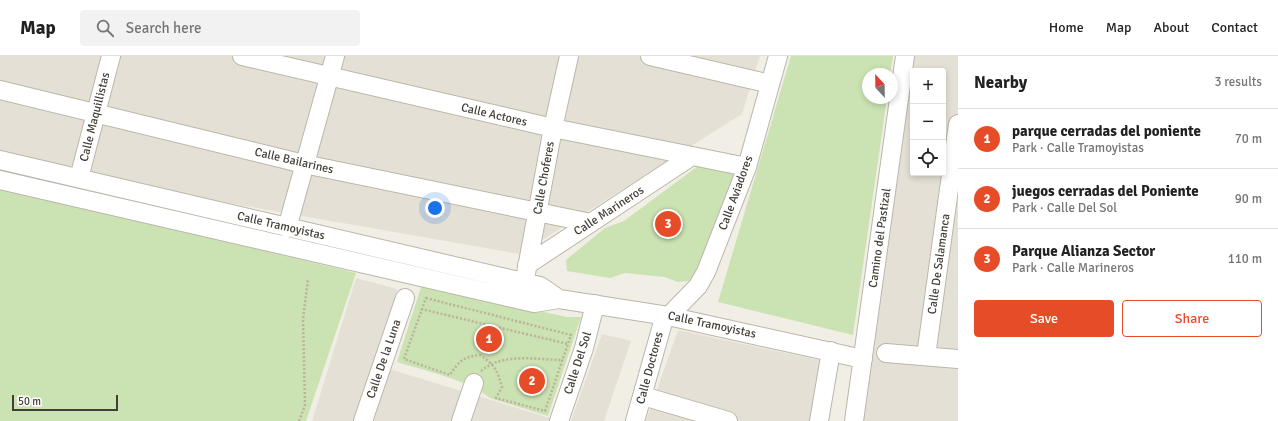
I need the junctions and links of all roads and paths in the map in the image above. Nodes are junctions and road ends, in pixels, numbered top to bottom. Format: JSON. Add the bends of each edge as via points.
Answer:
{"nodes":[{"id":1,"x":111,"y":56,"type":"edge"},
{"id":2,"x":242,"y":56,"type":"edge"},
{"id":3,"x":335,"y":56,"type":"edge"},
{"id":4,"x":569,"y":56,"type":"edge"},
{"id":5,"x":650,"y":56,"type":"edge"},
{"id":6,"x":778,"y":56,"type":"edge"},
{"id":7,"x":905,"y":56,"type":"edge"},
{"id":8,"x":329,"y":77,"type":"junction"},
{"id":9,"x":770,"y":84,"type":"junction"},
{"id":10,"x":0,"y":90,"type":"edge"},
{"id":11,"x":96,"y":114,"type":"junction"},
{"id":12,"x":958,"y":124,"type":"edge"},
{"id":13,"x":553,"y":128,"type":"junction"},
{"id":14,"x":692,"y":156,"type":"junction"},
{"id":15,"x":0,"y":160,"type":"edge"},
{"id":16,"x":304,"y":164,"type":"junction"},
{"id":17,"x":747,"y":166,"type":"junction"},
{"id":18,"x":79,"y":178,"type":"junction"},
{"id":19,"x":0,"y":180,"type":"edge"},
{"id":20,"x":538,"y":213,"type":"junction"},
{"id":21,"x":591,"y":223,"type":"junction"},
{"id":22,"x":287,"y":228,"type":"junction"},
{"id":23,"x":526,"y":274,"type":"junction"},
{"id":24,"x":308,"y":279,"type":"dead end"},
{"id":25,"x":559,"y":299,"type":"junction"},
{"id":26,"x":521,"y":300,"type":"junction"},
{"id":27,"x":404,"y":301,"type":"joint"},
{"id":28,"x":595,"y":304,"type":"junction"},
{"id":29,"x":422,"y":310,"type":"junction"},
{"id":30,"x":668,"y":316,"type":"junction"},
{"id":31,"x":831,"y":351,"type":"junction"},
{"id":32,"x":574,"y":353,"type":"junction"},
{"id":33,"x":886,"y":353,"type":"dead end"},
{"id":34,"x":926,"y":356,"type":"junction"},
{"id":35,"x":863,"y":358,"type":"junction"},
{"id":36,"x":958,"y":359,"type":"edge"},
{"id":37,"x":492,"y":363,"type":"junction"},
{"id":38,"x":474,"y":383,"type":"joint"},
{"id":39,"x":643,"y":396,"type":"junction"},
{"id":40,"x":299,"y":421,"type":"edge"},
{"id":41,"x":363,"y":421,"type":"edge"},
{"id":42,"x":461,"y":421,"type":"edge"},
{"id":43,"x":559,"y":421,"type":"edge"},
{"id":44,"x":635,"y":421,"type":"edge"},
{"id":45,"x":728,"y":421,"type":"edge"},
{"id":46,"x":819,"y":421,"type":"edge"},
{"id":47,"x":854,"y":421,"type":"edge"}],
"edges":[{"from":1,"to":11,"type":"street","name":"Calle Maquillistas"},
{"from":2,"to":8,"type":"street","name":"Calle Actores"},
{"from":3,"to":8,"type":"street"},
{"from":4,"to":13,"type":"street","name":"Calle Choferes"},
{"from":5,"to":9,"type":"street"},
{"from":6,"to":9,"type":"street","name":"Calle Aviadores"},
{"from":7,"to":35,"type":"street","name":"Camino del Pastizal"},
{"from":8,"to":13,"type":"street","name":"Calle Actores"},
{"from":8,"to":16,"type":"street"},
{"from":9,"to":17,"type":"street","name":"Calle Aviadores"},
{"from":10,"to":11,"type":"street","name":"Calle Bailarines"},
{"from":11,"to":16,"type":"street","name":"Calle Bailarines"},
{"from":11,"to":18,"type":"street","name":"Calle Maquillistas"},
{"from":12,"to":34,"type":"street","name":"Calle De Salamanca"},
{"from":13,"to":14,"type":"street","name":"Calle Actores"},
{"from":13,"to":20,"type":"street","name":"Calle Choferes"},
{"from":14,"to":17,"type":"street","name":"Calle Actores"},
{"from":14,"to":21,"type":"street","name":"Calle Marineros"},
{"from":15,"to":18,"type":"street","name":"Calle Tramoyistas"},
{"from":16,"to":20,"type":"street","name":"Calle Bailarines"},
{"from":16,"to":22,"type":"street"},
{"from":17,"to":30,"type":"street","name":"Calle Aviadores","via":[[706,272],[698,286]]},
{"from":18,"to":22,"type":"street","name":"Calle Tramoyistas"},
{"from":19,"to":26,"type":"street","name":"Calle Tramoyistas"},
{"from":20,"to":21,"type":"street","name":"Calle Bailarines"},
{"from":20,"to":23,"type":"street","name":"Calle Choferes"},
{"from":21,"to":23,"type":"street","name":"Calle Marineros"},
{"from":22,"to":23,"type":"street","name":"Calle Tramoyistas"},
{"from":23,"to":25,"type":"street","name":"Calle Tramoyistas"},
{"from":23,"to":26,"type":"street","name":"Calle Choferes"},
{"from":24,"to":40,"type":"path","via":[[303,319],[305,405]]},
{"from":25,"to":26,"type":"street","name":"Calle Tramoyistas","via":[[534,303]]},
{"from":25,"to":28,"type":"street","name":"Calle Tramoyistas"},
{"from":27,"to":29,"type":"path"},
{"from":27,"to":41,"type":"street","name":"Calle De la Luna"},
{"from":28,"to":30,"type":"street","name":"Calle Tramoyistas"},
{"from":28,"to":32,"type":"street","name":"Calle Del Sol"},
{"from":29,"to":32,"type":"path"},
{"from":29,"to":32,"type":"path","via":[[426,298],[571,335]]},
{"from":29,"to":37,"type":"path","via":[[404,359],[450,375],[458,363],[468,357],[480,355]]},
{"from":30,"to":31,"type":"street","name":"Calle Tramoyistas"},
{"from":30,"to":39,"type":"street","name":"Calle Doctores","via":[[659,330]]},
{"from":31,"to":35,"type":"street","name":"Calle Tramoyistas"},
{"from":31,"to":46,"type":"street"},
{"from":32,"to":37,"type":"path"},
{"from":32,"to":37,"type":"path","via":[[545,411],[496,398],[502,386]]},
{"from":32,"to":43,"type":"street","name":"Calle Del Sol"},
{"from":33,"to":34,"type":"street"},
{"from":34,"to":36,"type":"street"},
{"from":35,"to":47,"type":"street","name":"Camino del Pastizal"},
{"from":37,"to":38,"type":"path","via":[[482,370]]},
{"from":38,"to":42,"type":"street"},
{"from":39,"to":44,"type":"street","name":"Calle Doctores"},
{"from":39,"to":45,"type":"street"}]}
